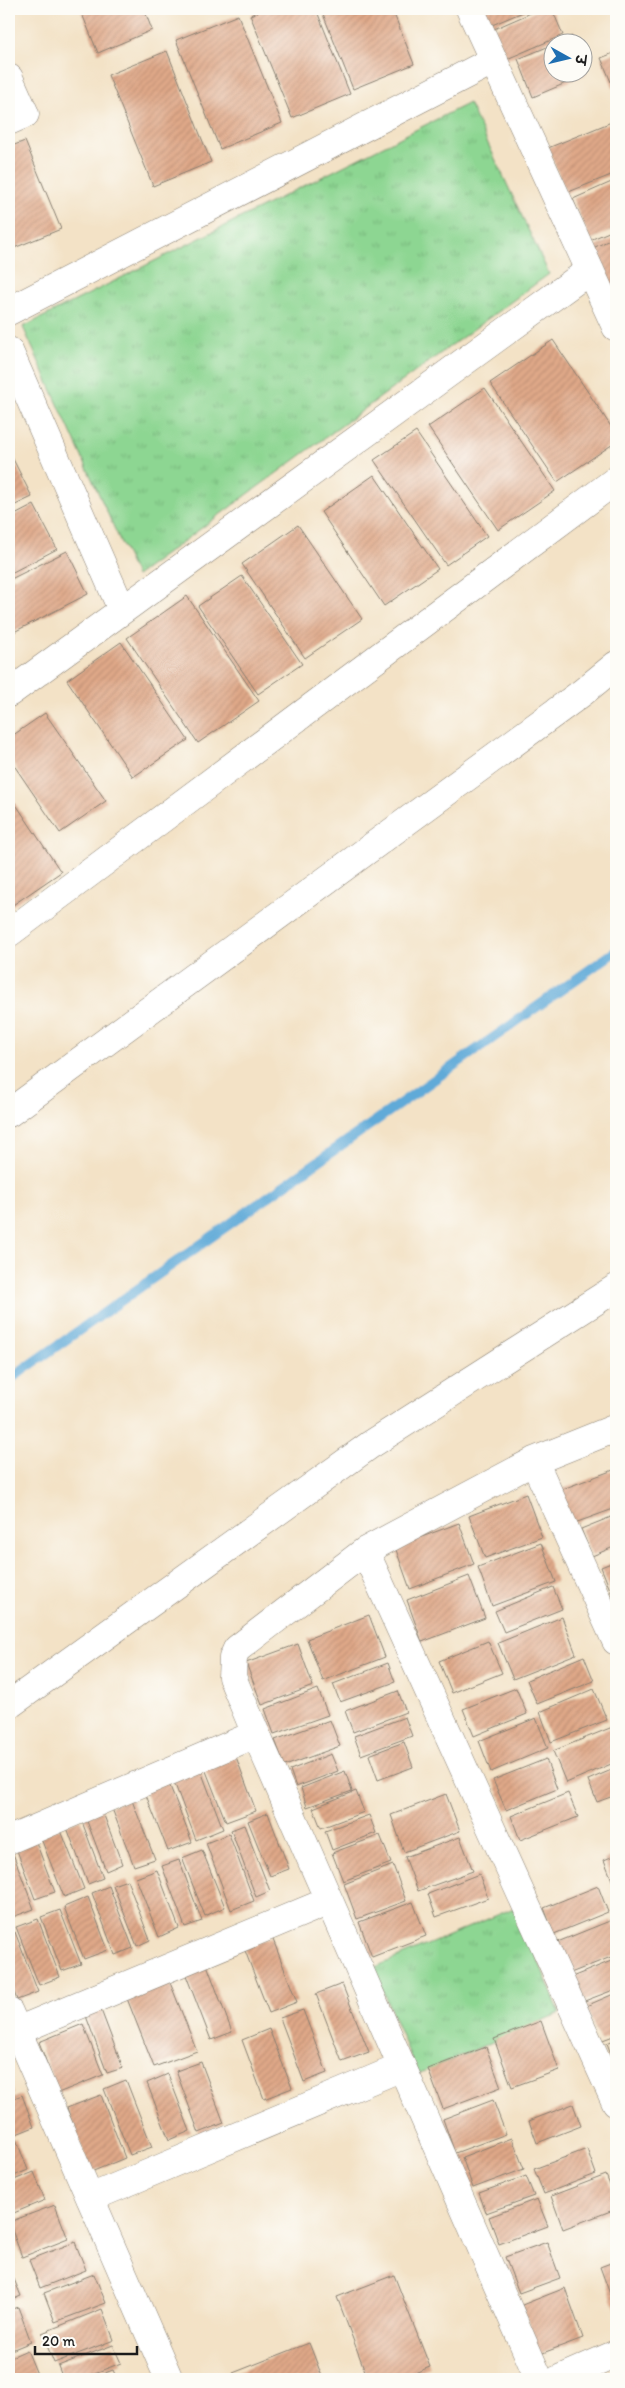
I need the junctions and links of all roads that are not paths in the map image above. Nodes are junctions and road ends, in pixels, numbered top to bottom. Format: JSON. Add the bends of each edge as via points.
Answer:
{"nodes":[{"id":1,"x":470,"y":9,"type":"edge"},
{"id":2,"x":494,"y":60,"type":"junction"},
{"id":3,"x":9,"y":78,"type":"edge"},
{"id":4,"x":9,"y":121,"type":"edge"},
{"id":5,"x":590,"y":270,"type":"junction"},
{"id":6,"x":9,"y":311,"type":"edge"},
{"id":7,"x":616,"y":327,"type":"edge"},
{"id":8,"x":9,"y":351,"type":"edge"},
{"id":9,"x":616,"y":480,"type":"edge"},
{"id":10,"x":122,"y":610,"type":"junction"},
{"id":11,"x":616,"y":665,"type":"edge"},
{"id":12,"x":9,"y":693,"type":"edge"},
{"id":13,"x":9,"y":933,"type":"edge"},
{"id":14,"x":9,"y":1113,"type":"edge"},
{"id":15,"x":616,"y":1288,"type":"edge"},
{"id":16,"x":616,"y":1428,"type":"edge"},
{"id":17,"x":534,"y":1461,"type":"junction"},
{"id":18,"x":365,"y":1551,"type":"junction"},
{"id":19,"x":616,"y":1641,"type":"edge"},
{"id":20,"x":9,"y":1705,"type":"edge"},
{"id":21,"x":256,"y":1734,"type":"junction"},
{"id":22,"x":9,"y":1840,"type":"edge"},
{"id":23,"x":329,"y":1901,"type":"junction"},
{"id":24,"x":13,"y":2021,"type":"edge"},
{"id":25,"x":402,"y":2067,"type":"junction"},
{"id":26,"x":616,"y":2103,"type":"edge"},
{"id":27,"x":90,"y":2198,"type":"junction"},
{"id":28,"x":616,"y":2354,"type":"edge"},
{"id":29,"x":169,"y":2379,"type":"edge"},
{"id":30,"x":539,"y":2379,"type":"edge"},
{"id":31,"x":559,"y":2379,"type":"edge"}],
"edges":[{"from":1,"to":2,"type":"street"},
{"from":2,"to":5,"type":"street"},
{"from":2,"to":6,"type":"street"},
{"from":3,"to":4,"type":"street","via":[[25,114]]},
{"from":5,"to":7,"type":"street"},
{"from":5,"to":10,"type":"street"},
{"from":8,"to":10,"type":"street"},
{"from":9,"to":13,"type":"street"},
{"from":10,"to":12,"type":"street"},
{"from":11,"to":14,"type":"street"},
{"from":15,"to":20,"type":"street","via":[[370,1445]]},
{"from":16,"to":17,"type":"street"},
{"from":17,"to":18,"type":"street"},
{"from":17,"to":19,"type":"street"},
{"from":18,"to":21,"type":"street","via":[[238,1650],[233,1658],[232,1677]]},
{"from":18,"to":26,"type":"street"},
{"from":21,"to":22,"type":"street"},
{"from":21,"to":23,"type":"street"},
{"from":23,"to":24,"type":"street"},
{"from":23,"to":25,"type":"street"},
{"from":24,"to":27,"type":"street"},
{"from":25,"to":27,"type":"street"},
{"from":25,"to":30,"type":"street"},
{"from":27,"to":29,"type":"street"},
{"from":28,"to":31,"type":"street"}]}
